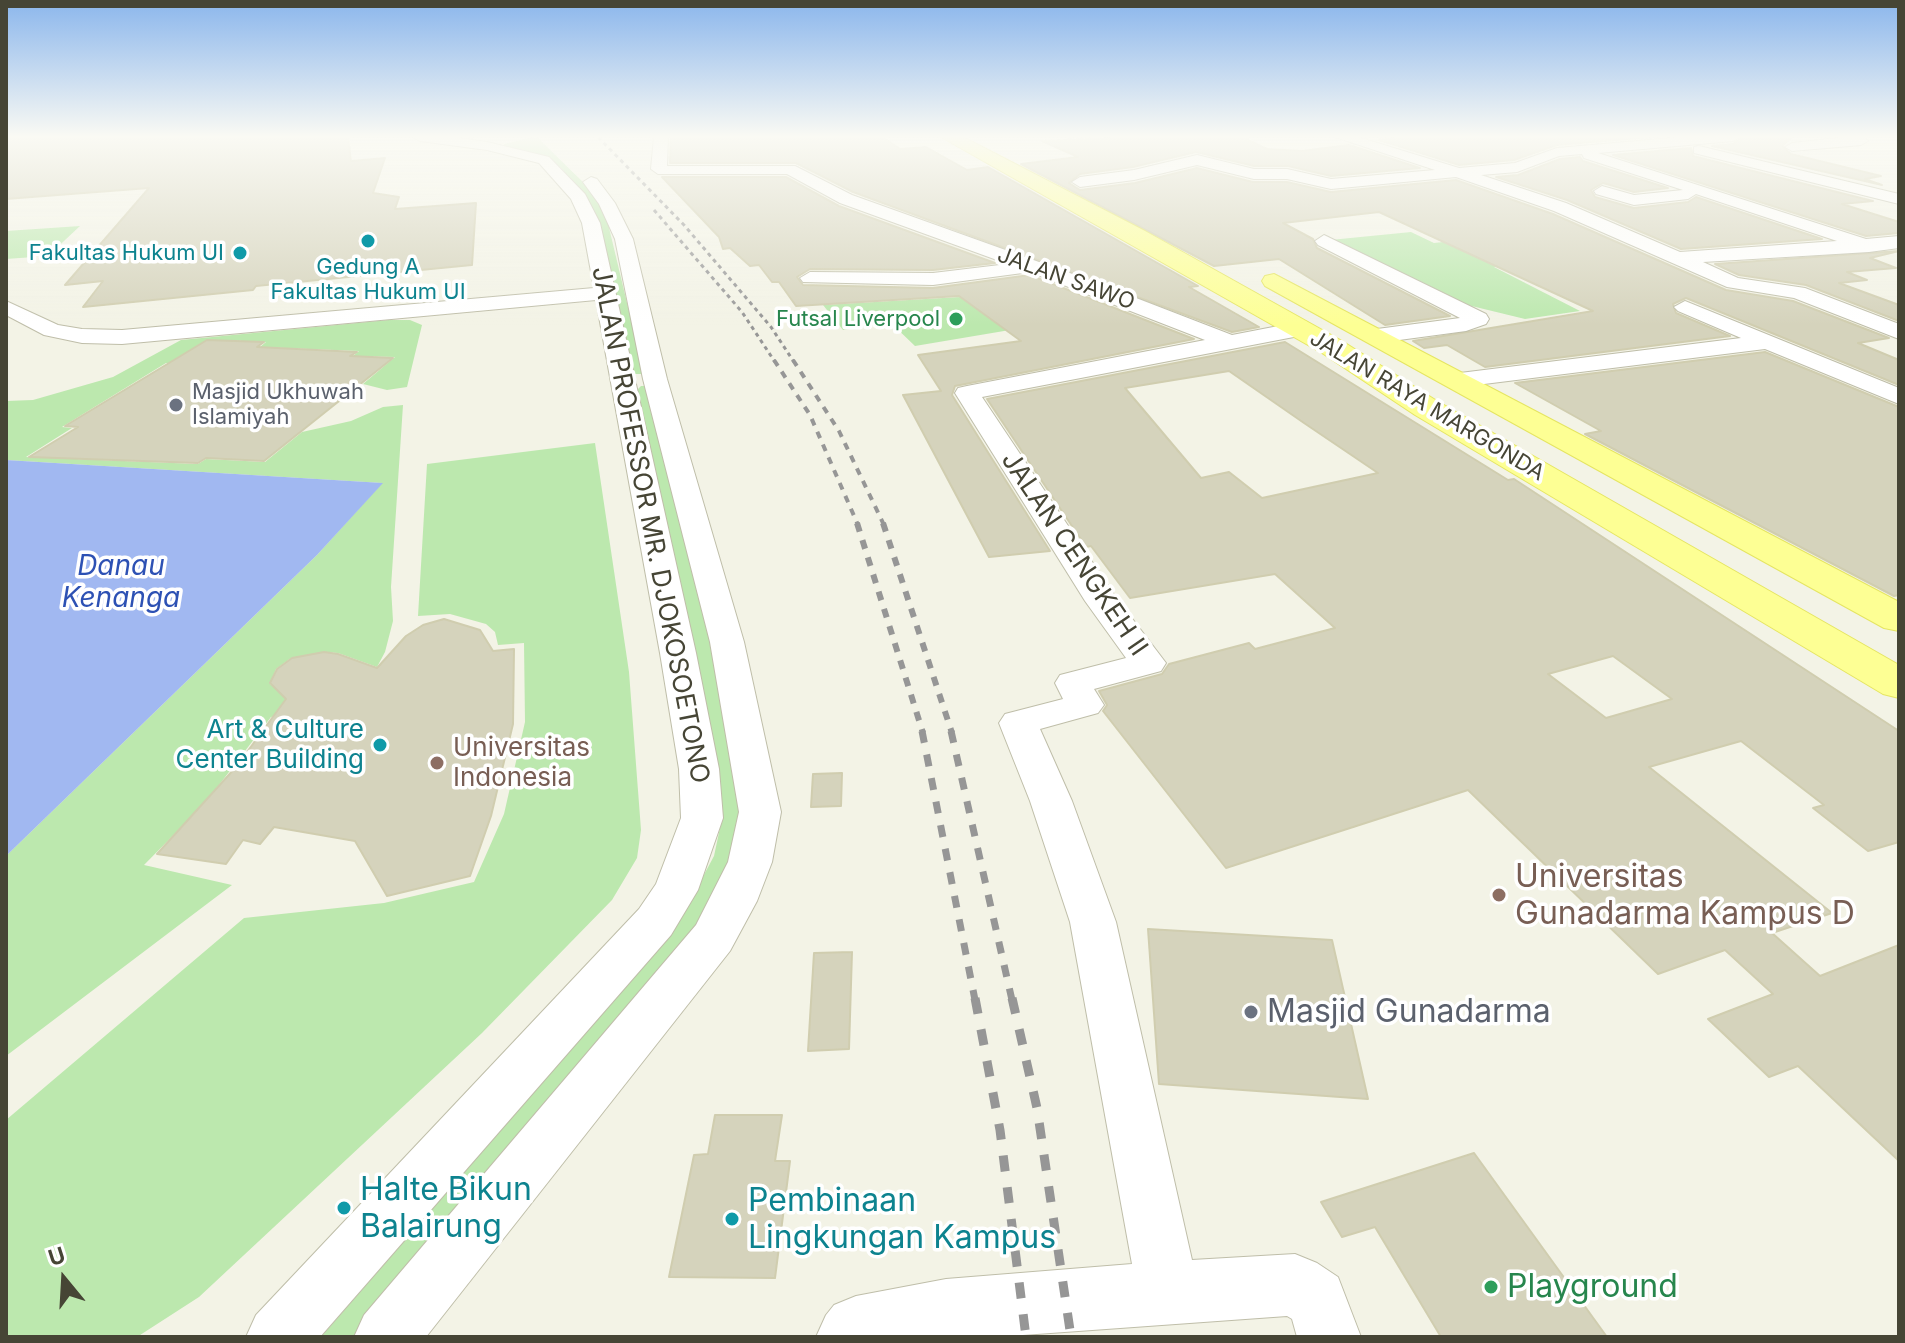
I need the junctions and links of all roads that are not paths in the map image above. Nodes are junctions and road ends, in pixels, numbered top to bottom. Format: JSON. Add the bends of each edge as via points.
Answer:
{"nodes":[{"id":1,"x":580,"y":200,"type":"edge"},
{"id":2,"x":604,"y":200,"type":"edge"},
{"id":3,"x":848,"y":200,"type":"edge"},
{"id":4,"x":1076,"y":200,"type":"edge"},
{"id":5,"x":1115,"y":200,"type":"edge"},
{"id":6,"x":1537,"y":200,"type":"edge"},
{"id":7,"x":1728,"y":200,"type":"edge"},
{"id":8,"x":1899,"y":200,"type":"edge"},
{"id":9,"x":1886,"y":215,"type":"dead end"},
{"id":10,"x":1324,"y":241,"type":"dead end"},
{"id":11,"x":1899,"y":242,"type":"edge"},
{"id":12,"x":1869,"y":246,"type":"junction"},
{"id":13,"x":1228,"y":256,"type":"dead end"},
{"id":14,"x":1675,"y":258,"type":"junction"},
{"id":15,"x":1032,"y":266,"type":"junction"},
{"id":16,"x":1255,"y":271,"type":"dead end"},
{"id":17,"x":810,"y":278,"type":"dead end"},
{"id":18,"x":606,"y":293,"type":"junction"},
{"id":19,"x":6,"y":307,"type":"edge"},
{"id":20,"x":1685,"y":307,"type":"dead end"},
{"id":21,"x":1299,"y":329,"type":"junction"},
{"id":22,"x":1899,"y":332,"type":"edge"},
{"id":23,"x":1377,"y":336,"type":"junction"},
{"id":24,"x":1229,"y":342,"type":"junction"},
{"id":25,"x":1766,"y":342,"type":"junction"},
{"id":26,"x":1460,"y":380,"type":"junction"},
{"id":27,"x":639,"y":381,"type":"junction"},
{"id":28,"x":1899,"y":397,"type":"edge"},
{"id":29,"x":1896,"y":614,"type":"edge"},
{"id":30,"x":1899,"y":684,"type":"edge"},
{"id":31,"x":1168,"y":1292,"type":"junction"},
{"id":32,"x":966,"y":1322,"type":"edge"},
{"id":33,"x":278,"y":1337,"type":"edge"},
{"id":34,"x":386,"y":1337,"type":"edge"},
{"id":35,"x":848,"y":1337,"type":"edge"},
{"id":36,"x":1329,"y":1337,"type":"edge"}],
"edges":[{"from":1,"to":18,"type":"street","name":"JALAN PROFESSOR MR. DJOKOSOETONO","via":[[591,223]]},
{"from":2,"to":27,"type":"street","name":"JALAN PROFESSOR MR. DJOKOSOETONO","via":[[624,239]]},
{"from":3,"to":15,"type":"street","name":"JALAN SAWO"},
{"from":4,"to":21,"type":"main road","name":"JALAN RAYA MARGONDA"},
{"from":5,"to":13,"type":"main road","name":"JALAN RAYA MARGONDA"},
{"from":6,"to":14,"type":"street"},
{"from":7,"to":12,"type":"street"},
{"from":8,"to":9,"type":"street","via":[[1860,204]]},
{"from":10,"to":23,"type":"street","via":[[1478,319]]},
{"from":11,"to":12,"type":"street"},
{"from":12,"to":14,"type":"street"},
{"from":14,"to":22,"type":"street","via":[[1742,286],[1798,292]]},
{"from":15,"to":17,"type":"street","via":[[923,279]]},
{"from":15,"to":24,"type":"street","name":"JALAN SAWO"},
{"from":16,"to":23,"type":"main road","name":"JALAN RAYA MARGONDA"},
{"from":18,"to":19,"type":"street","via":[[122,337],[52,330]]},
{"from":18,"to":27,"type":"street","name":"JALAN PROFESSOR MR. DJOKOSOETONO"},
{"from":20,"to":25,"type":"street"},
{"from":21,"to":24,"type":"street"},
{"from":21,"to":30,"type":"main road","name":"JALAN RAYA MARGONDA"},
{"from":23,"to":26,"type":"main road","name":"JALAN RAYA MARGONDA"},
{"from":24,"to":31,"type":"street","name":"JALAN CENGKEH II","via":[[967,393],[1148,663],[1073,683],[1085,705],[1018,723],[1093,922]]},
{"from":25,"to":26,"type":"street"},
{"from":25,"to":28,"type":"street"},
{"from":26,"to":29,"type":"main road","name":"JALAN RAYA MARGONDA"},
{"from":27,"to":33,"type":"street","name":"JALAN PROFESSOR MR. DJOKOSOETONO","via":[[699,769],[702,818],[691,855],[655,922]]},
{"from":27,"to":34,"type":"street","name":"JALAN PROFESSOR MR. DJOKOSOETONO","via":[[727,642],[760,812],[750,862],[713,938]]},
{"from":31,"to":32,"type":"street"},
{"from":31,"to":36,"type":"street","via":[[1295,1285],[1316,1299]]},
{"from":32,"to":35,"type":"street","via":[[925,1312],[856,1327]]}]}
